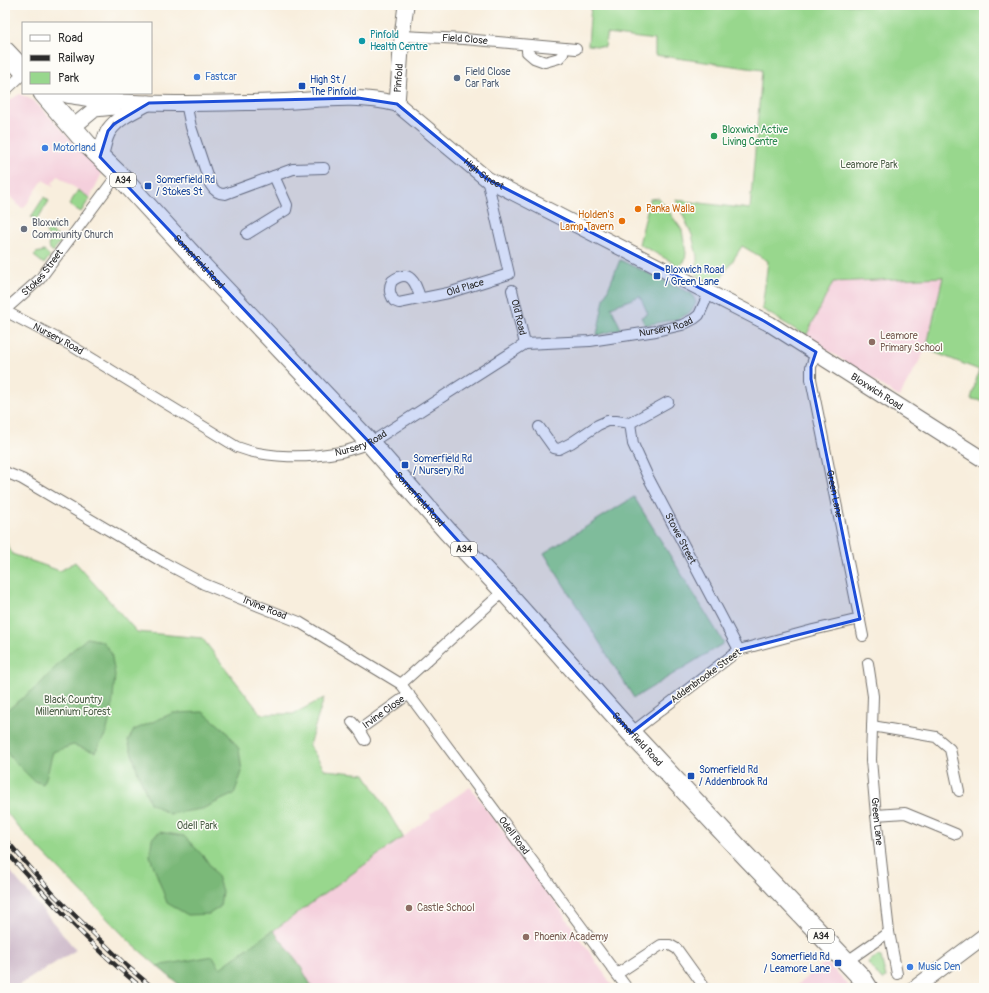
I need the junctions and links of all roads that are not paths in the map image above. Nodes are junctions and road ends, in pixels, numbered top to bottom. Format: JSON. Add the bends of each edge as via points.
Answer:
{"nodes":[{"id":1,"x":406,"y":5,"type":"edge"},
{"id":2,"x":402,"y":36,"type":"junction"},
{"id":3,"x":527,"y":44,"type":"junction"},
{"id":4,"x":564,"y":48,"type":"junction"},
{"id":5,"x":576,"y":49,"type":"dead end"},
{"id":6,"x":5,"y":51,"type":"edge"},
{"id":7,"x":22,"y":69,"type":"edge"},
{"id":8,"x":22,"y":75,"type":"edge"},
{"id":9,"x":5,"y":91,"type":"edge"},
{"id":10,"x":44,"y":94,"type":"edge"},
{"id":11,"x":64,"y":94,"type":"edge"},
{"id":12,"x":149,"y":103,"type":"junction"},
{"id":13,"x":186,"y":103,"type":"junction"},
{"id":14,"x":397,"y":104,"type":"junction"},
{"id":15,"x":73,"y":127,"type":"junction"},
{"id":16,"x":100,"y":157,"type":"junction"},
{"id":17,"x":324,"y":168,"type":"dead end"},
{"id":18,"x":118,"y":174,"type":"junction"},
{"id":19,"x":274,"y":176,"type":"junction"},
{"id":20,"x":488,"y":179,"type":"junction"},
{"id":21,"x":247,"y":234,"type":"dead end"},
{"id":22,"x":512,"y":290,"type":"dead end"},
{"id":23,"x":709,"y":293,"type":"junction"},
{"id":24,"x":420,"y":298,"type":"dead end"},
{"id":25,"x":5,"y":310,"type":"edge"},
{"id":26,"x":770,"y":324,"type":"joint"},
{"id":27,"x":525,"y":344,"type":"junction"},
{"id":28,"x":816,"y":352,"type":"junction"},
{"id":29,"x":668,"y":402,"type":"dead end"},
{"id":30,"x":630,"y":423,"type":"junction"},
{"id":31,"x":539,"y":426,"type":"dead end"},
{"id":32,"x":370,"y":443,"type":"junction"},
{"id":33,"x":984,"y":460,"type":"edge"},
{"id":34,"x":5,"y":472,"type":"edge"},
{"id":35,"x":504,"y":591,"type":"junction"},
{"id":36,"x":860,"y":619,"type":"junction"},
{"id":37,"x":863,"y":636,"type":"dead end"},
{"id":38,"x":739,"y":650,"type":"junction"},
{"id":39,"x":868,"y":663,"type":"dead end"},
{"id":40,"x":401,"y":684,"type":"junction"},
{"id":41,"x":409,"y":694,"type":"junction"},
{"id":42,"x":872,"y":726,"type":"junction"},
{"id":43,"x":631,"y":733,"type":"junction"},
{"id":44,"x":365,"y":740,"type":"dead end"},
{"id":45,"x":959,"y":791,"type":"dead end"},
{"id":46,"x":876,"y":815,"type":"junction"},
{"id":47,"x":956,"y":834,"type":"dead end"},
{"id":48,"x":889,"y":932,"type":"junction"},
{"id":49,"x":984,"y":936,"type":"edge"},
{"id":50,"x":846,"y":962,"type":"junction"},
{"id":51,"x":937,"y":971,"type":"junction"},
{"id":52,"x":617,"y":974,"type":"junction"},
{"id":53,"x":897,"y":974,"type":"dead end"},
{"id":54,"x":865,"y":982,"type":"edge"},
{"id":55,"x":627,"y":988,"type":"edge"},
{"id":56,"x":705,"y":988,"type":"edge"},
{"id":57,"x":880,"y":988,"type":"edge"},
{"id":58,"x":915,"y":988,"type":"edge"},
{"id":59,"x":928,"y":988,"type":"edge"}],
"edges":[{"from":1,"to":2,"type":"main road","name":"Pinfold"},
{"from":2,"to":3,"type":"street","name":"Field Close"},
{"from":2,"to":14,"type":"main road","name":"Pinfold"},
{"from":3,"to":4,"type":"street","name":"Field Close"},
{"from":3,"to":4,"type":"street","via":[[527,52],[545,62],[559,58]]},
{"from":4,"to":5,"type":"street","name":"Field Close"},
{"from":6,"to":7,"type":"highway"},
{"from":8,"to":9,"type":"street"},
{"from":10,"to":15,"type":"highway","name":"Somerfield Road","number":"A34"},
{"from":11,"to":12,"type":"main road","name":"High Street","via":[[105,101]]},
{"from":12,"to":13,"type":"main road","name":"High Street"},
{"from":12,"to":15,"type":"main road","name":"High Street","via":[[95,109]]},
{"from":12,"to":16,"type":"main road","name":"High Street","one_way":true,"via":[[126,115],[108,131]]},
{"from":13,"to":14,"type":"main road","name":"High Street","via":[[358,98]]},
{"from":13,"to":19,"type":"street","via":[[191,127],[213,190],[226,194]]},
{"from":14,"to":20,"type":"main road","name":"High Street"},
{"from":15,"to":16,"type":"highway","name":"Somerfield Road","number":"A34"},
{"from":16,"to":18,"type":"highway","name":"Somerfield Road","number":"A34"},
{"from":17,"to":19,"type":"street","via":[[300,168]]},
{"from":18,"to":25,"type":"street","name":"Stokes Street","via":[[40,279]]},
{"from":18,"to":32,"type":"highway","name":"Somerfield Road","number":"A34"},
{"from":19,"to":21,"type":"street","via":[[286,210]]},
{"from":20,"to":23,"type":"main road","name":"High Street"},
{"from":20,"to":24,"type":"street","name":"Old Place","via":[[509,274],[448,293]]},
{"from":22,"to":27,"type":"street","name":"Old Road"},
{"from":23,"to":26,"type":"main road","name":"High Street"},
{"from":23,"to":27,"type":"street","name":"Nursery Road","via":[[699,314],[682,325],[590,341]]},
{"from":25,"to":32,"type":"street","name":"Nursery Road","via":[[70,345],[237,447],[250,452],[307,457],[342,452]]},
{"from":26,"to":28,"type":"main road","name":"Bloxwich Road"},
{"from":27,"to":32,"type":"street","name":"Nursery Road"},
{"from":28,"to":33,"type":"main road","name":"Bloxwich Road"},
{"from":28,"to":36,"type":"street","name":"Green Lane","via":[[811,367],[811,379]]},
{"from":29,"to":30,"type":"street"},
{"from":30,"to":31,"type":"street","via":[[607,421],[559,449],[554,448]]},
{"from":30,"to":38,"type":"street","name":"Stowe Street","via":[[633,444],[648,477]]},
{"from":32,"to":35,"type":"highway","name":"Somerfield Road","number":"A34"},
{"from":34,"to":40,"type":"street","name":"Irvine Road","via":[[22,478],[204,584],[299,622]]},
{"from":35,"to":40,"type":"street"},
{"from":35,"to":43,"type":"highway","name":"Somerfield Road","number":"A34"},
{"from":36,"to":37,"type":"street","name":"Green Lane"},
{"from":36,"to":38,"type":"street","name":"Addenbrooke Street"},
{"from":38,"to":43,"type":"street","name":"Addenbrooke Street"},
{"from":39,"to":42,"type":"street","name":"Green Lane","via":[[873,696]]},
{"from":40,"to":41,"type":"street","name":"Odell Road"},
{"from":41,"to":44,"type":"street","name":"Irvine Close","via":[[355,726]]},
{"from":41,"to":52,"type":"street","name":"Odell Road"},
{"from":42,"to":45,"type":"street","via":[[936,737],[950,749]]},
{"from":42,"to":46,"type":"street","name":"Green Lane","via":[[871,760]]},
{"from":43,"to":50,"type":"highway","name":"Somerfield Road","number":"A34"},
{"from":46,"to":47,"type":"street","via":[[905,813]]},
{"from":46,"to":48,"type":"street","name":"Green Lane"},
{"from":48,"to":50,"type":"street"},
{"from":48,"to":53,"type":"street","name":"Green Lane"},
{"from":49,"to":51,"type":"main road"},
{"from":50,"to":54,"type":"highway","name":"Somerfield Road","number":"A34"},
{"from":51,"to":58,"type":"main road"},
{"from":51,"to":59,"type":"main road"},
{"from":52,"to":55,"type":"street","name":"Odell Road"},
{"from":52,"to":56,"type":"street","via":[[661,945],[670,945],[677,949]]},
{"from":54,"to":57,"type":"highway","name":"Somerfield Road","number":"A34"}]}
